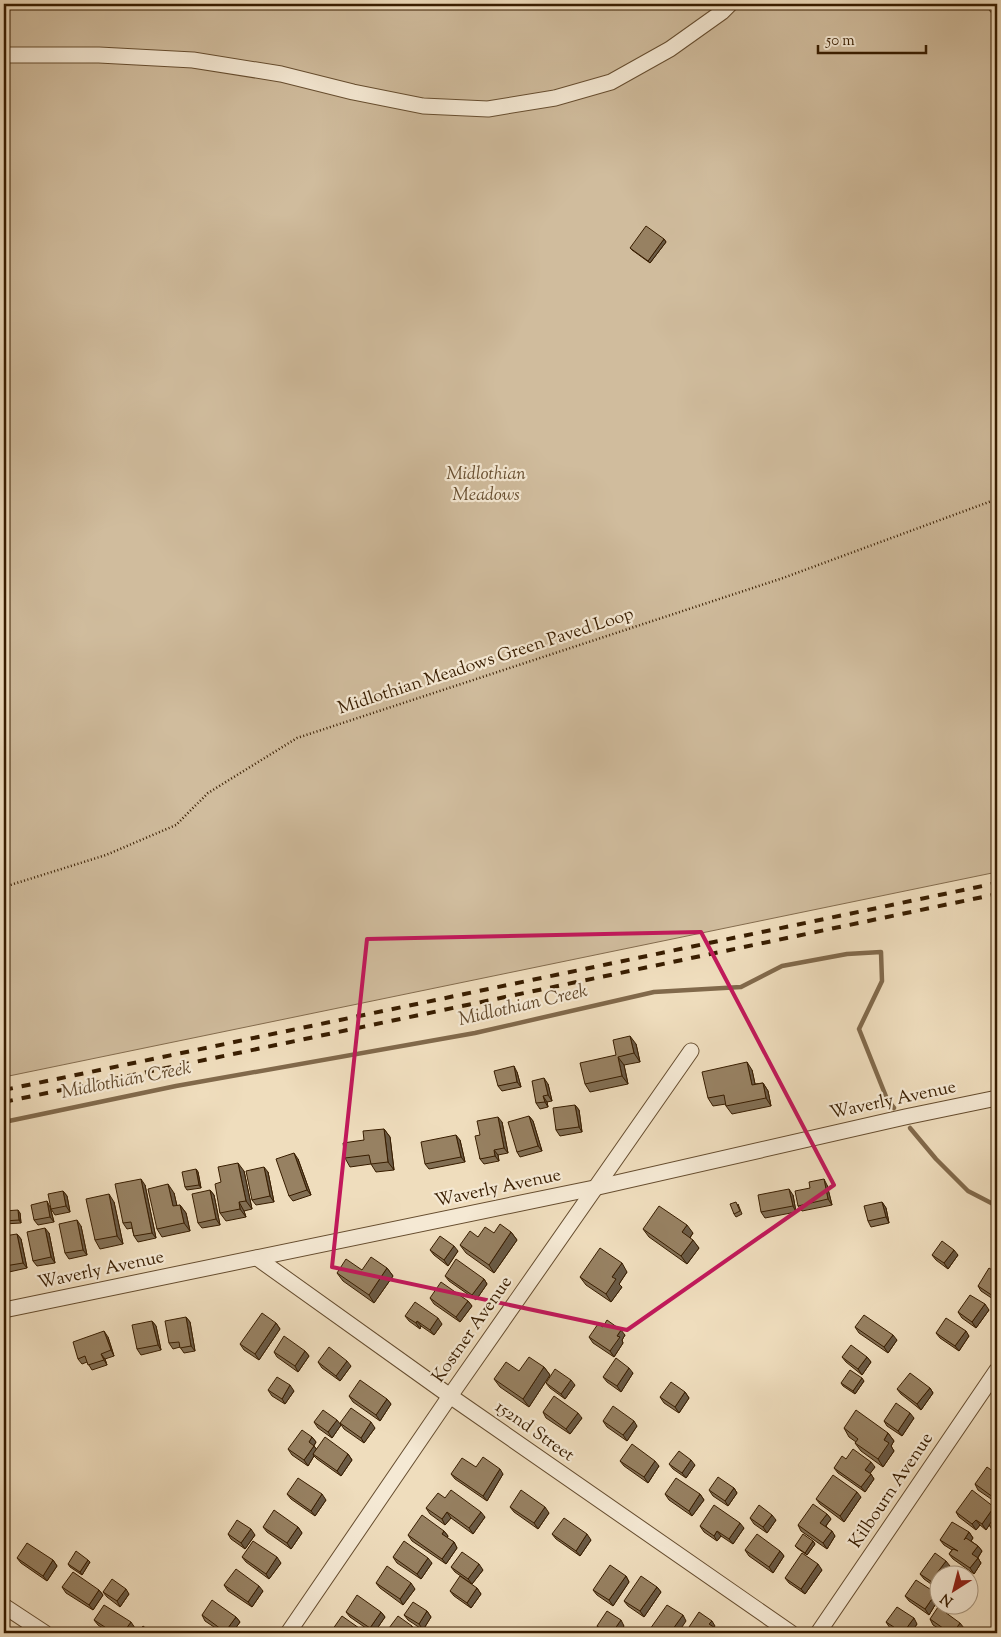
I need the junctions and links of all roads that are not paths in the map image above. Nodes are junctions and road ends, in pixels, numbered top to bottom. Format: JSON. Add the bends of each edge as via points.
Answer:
{"nodes":[{"id":1,"x":730,"y":4,"type":"edge"},
{"id":2,"x":994,"y":4,"type":"edge"},
{"id":3,"x":997,"y":7,"type":"edge"},
{"id":4,"x":4,"y":55,"type":"edge"},
{"id":5,"x":691,"y":1051,"type":"dead end"},
{"id":6,"x":997,"y":1098,"type":"edge"},
{"id":7,"x":594,"y":1188,"type":"junction"},
{"id":8,"x":257,"y":1258,"type":"junction"},
{"id":9,"x":4,"y":1310,"type":"edge"},
{"id":10,"x":997,"y":1370,"type":"edge"},
{"id":11,"x":450,"y":1396,"type":"junction"},
{"id":12,"x":4,"y":1606,"type":"edge"},
{"id":13,"x":45,"y":1633,"type":"edge"},
{"id":14,"x":288,"y":1633,"type":"edge"},
{"id":15,"x":791,"y":1633,"type":"edge"},
{"id":16,"x":818,"y":1633,"type":"edge"}],
"edges":[{"from":1,"to":4,"type":"street","via":[[670,49],[611,82],[555,98],[488,109],[423,106],[281,74],[193,60],[100,55]]},
{"from":2,"to":3,"type":"street"},
{"from":5,"to":7,"type":"street","name":"Kostner Avenue"},
{"from":6,"to":7,"type":"street","name":"Waverly Avenue"},
{"from":7,"to":8,"type":"street","name":"Waverly Avenue"},
{"from":7,"to":11,"type":"street","name":"Kostner Avenue"},
{"from":8,"to":9,"type":"street","name":"Waverly Avenue"},
{"from":8,"to":11,"type":"street","name":"152nd Street"},
{"from":10,"to":16,"type":"street","name":"Kilbourn Avenue"},
{"from":11,"to":14,"type":"street","name":"Kostner Avenue"},
{"from":11,"to":15,"type":"street","name":"152nd Street"},
{"from":12,"to":13,"type":"street"}]}
